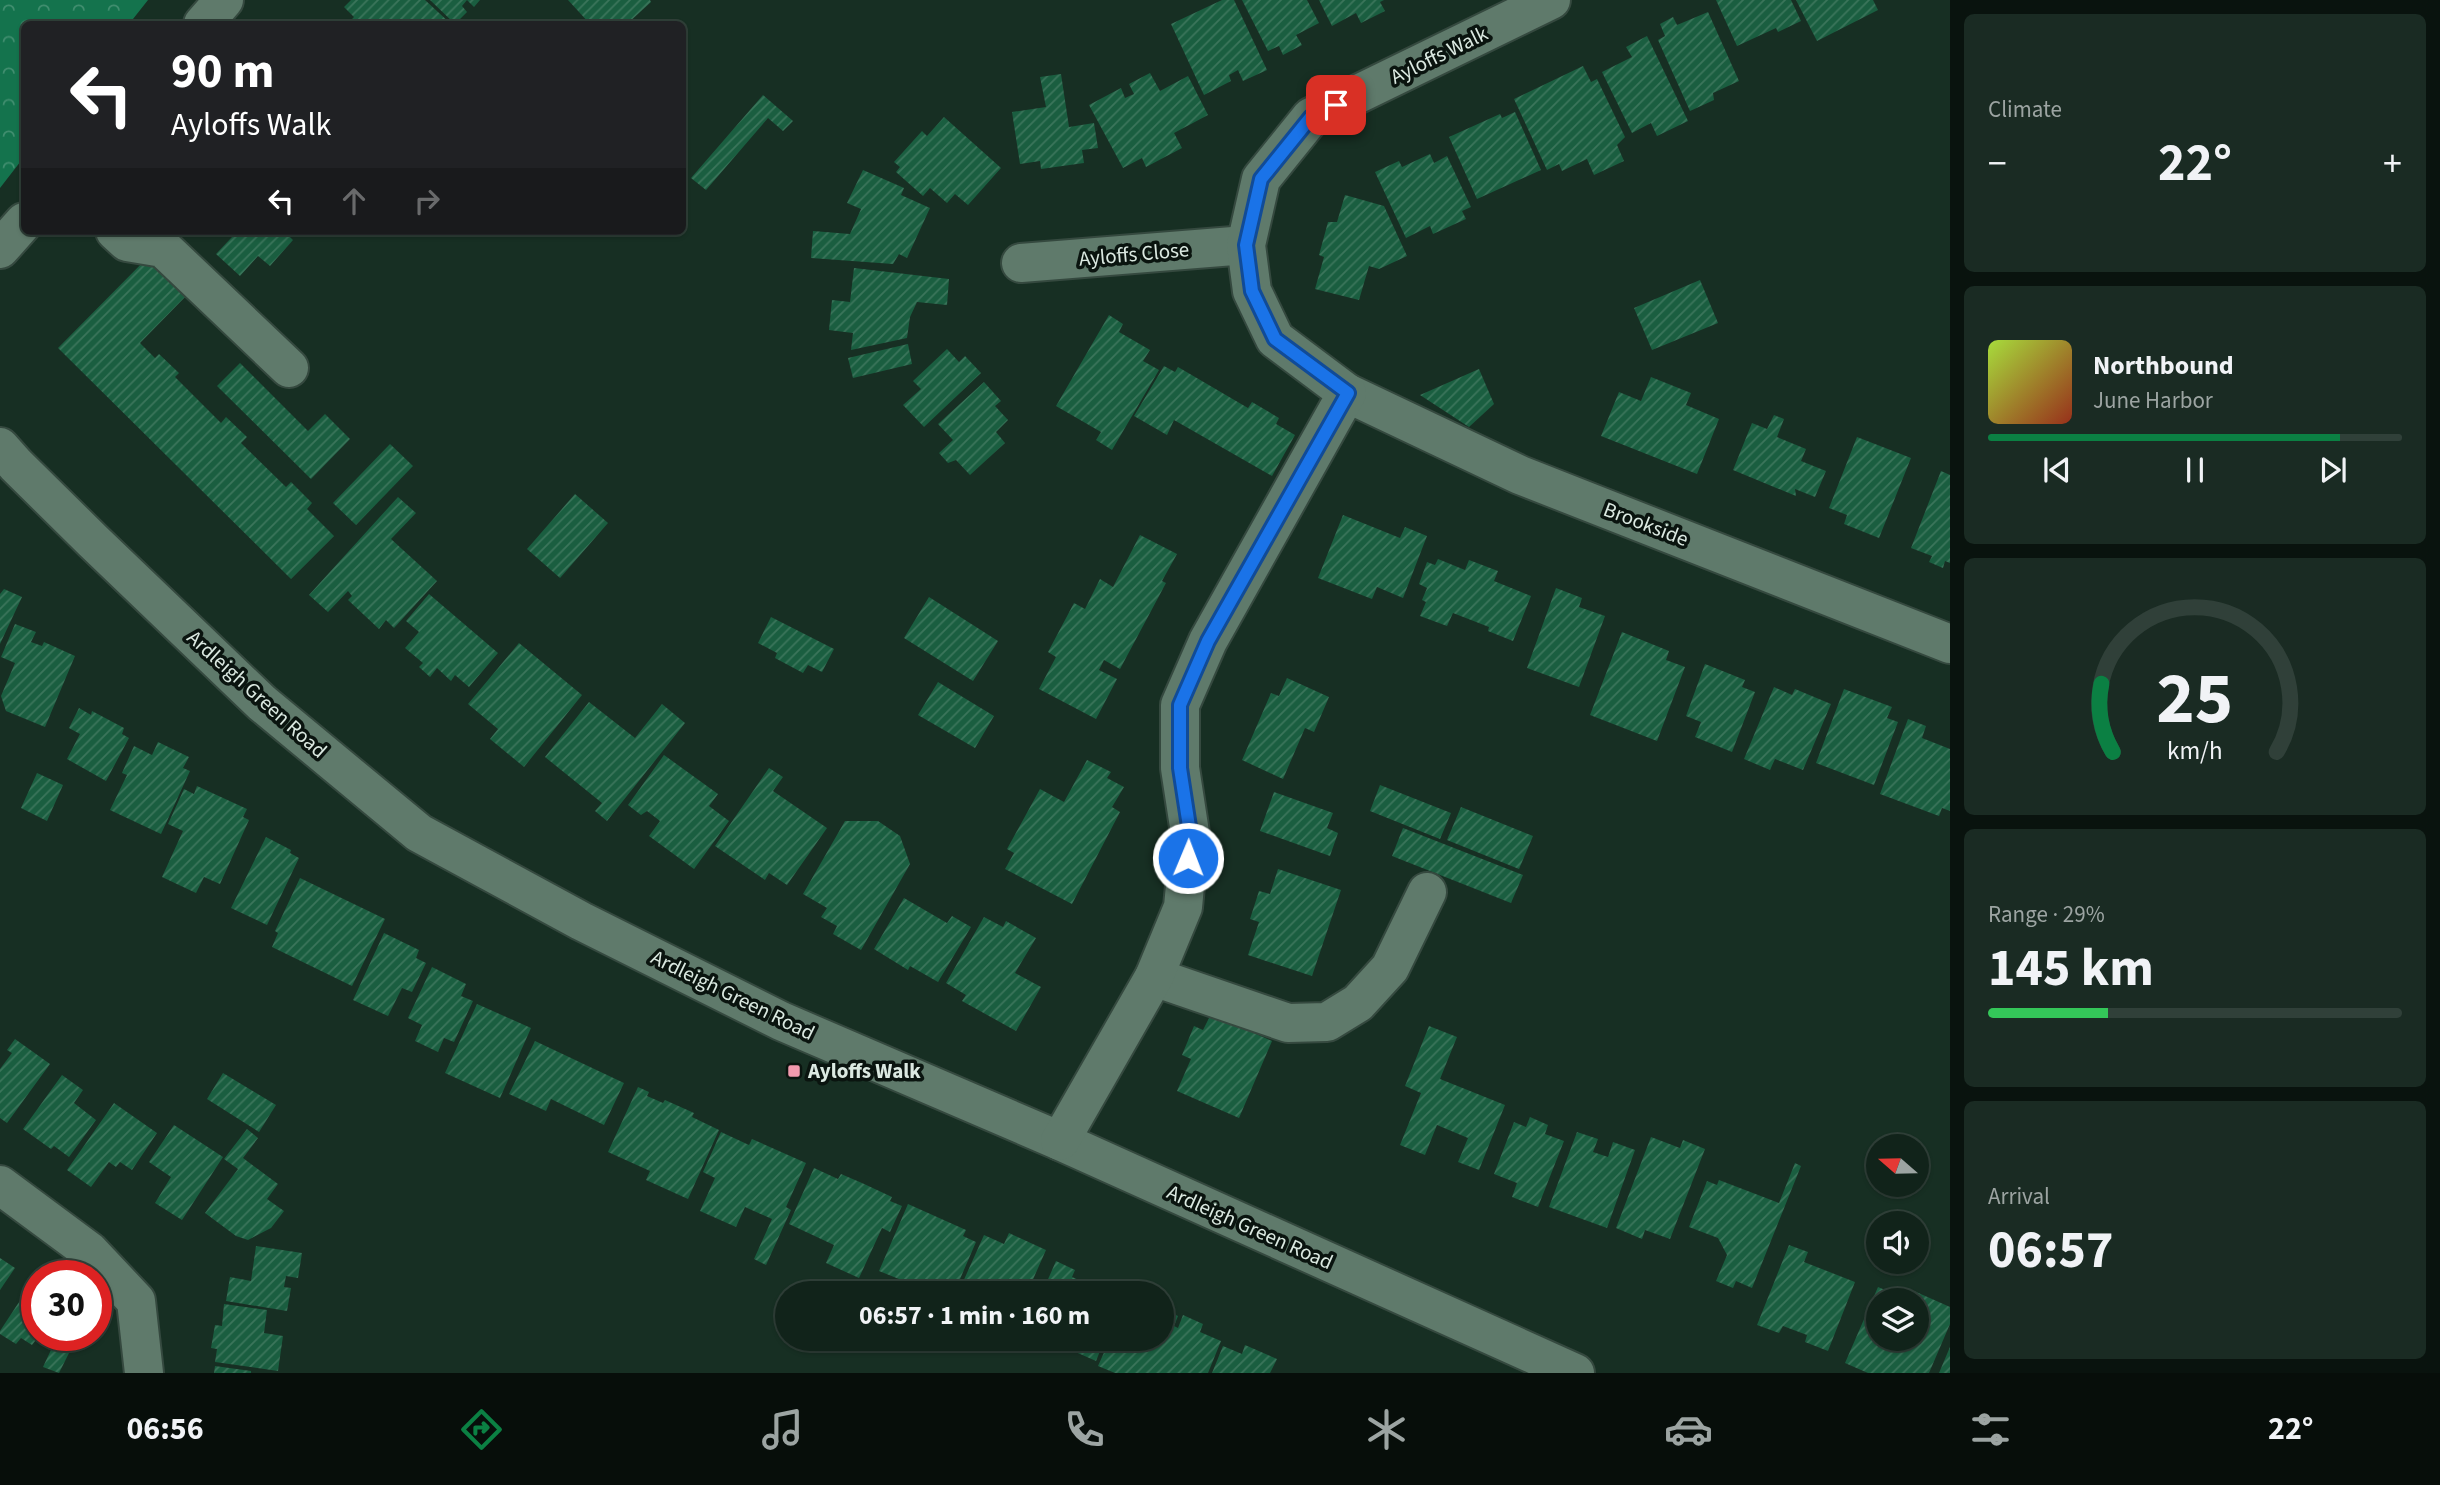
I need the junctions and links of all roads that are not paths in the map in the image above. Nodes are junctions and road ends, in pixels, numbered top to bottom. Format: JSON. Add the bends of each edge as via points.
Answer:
{"nodes":[{"id":1,"x":224,"y":0,"type":"edge"},
{"id":2,"x":1550,"y":0,"type":"edge"},
{"id":3,"x":206,"y":21,"type":"edge"},
{"id":4,"x":21,"y":225,"type":"edge"},
{"id":5,"x":119,"y":235,"type":"edge"},
{"id":6,"x":1246,"y":245,"type":"junction"},
{"id":7,"x":0,"y":249,"type":"edge"},
{"id":8,"x":1021,"y":263,"type":"dead end"},
{"id":9,"x":289,"y":368,"type":"dead end"},
{"id":10,"x":1348,"y":393,"type":"junction"},
{"id":11,"x":0,"y":447,"type":"edge"},
{"id":12,"x":1950,"y":644,"type":"edge"},
{"id":13,"x":1427,"y":892,"type":"dead end"},
{"id":14,"x":1154,"y":977,"type":"junction"},
{"id":15,"x":1060,"y":1141,"type":"junction"},
{"id":16,"x":0,"y":1185,"type":"edge"},
{"id":17,"x":144,"y":1373,"type":"edge"},
{"id":18,"x":1575,"y":1373,"type":"edge"}],
"edges":[{"from":1,"to":3,"type":"street"},
{"from":2,"to":6,"type":"street","name":"Ayloffs Walk","via":[[1311,117],[1261,179]]},
{"from":4,"to":7,"type":"street"},
{"from":5,"to":9,"type":"street","via":[[127,242],[163,248]]},
{"from":6,"to":8,"type":"street","name":"Ayloffs Close"},
{"from":6,"to":10,"type":"street","name":"Ayloffs Walk","via":[[1252,291],[1275,339]]},
{"from":10,"to":12,"type":"street","name":"Brookside","via":[[1520,475]]},
{"from":10,"to":14,"type":"street","via":[[1208,641],[1180,705],[1180,768],[1189,846],[1183,907]]},
{"from":11,"to":15,"type":"street","name":"Ardleigh Green Road","via":[[262,703],[419,833],[781,1021]]},
{"from":13,"to":14,"type":"street","via":[[1390,968],[1358,1003],[1327,1022],[1288,1023]]},
{"from":14,"to":15,"type":"street"},
{"from":15,"to":18,"type":"street","name":"Ardleigh Green Road"},
{"from":16,"to":17,"type":"street","via":[[89,1251],[136,1301]]}]}
